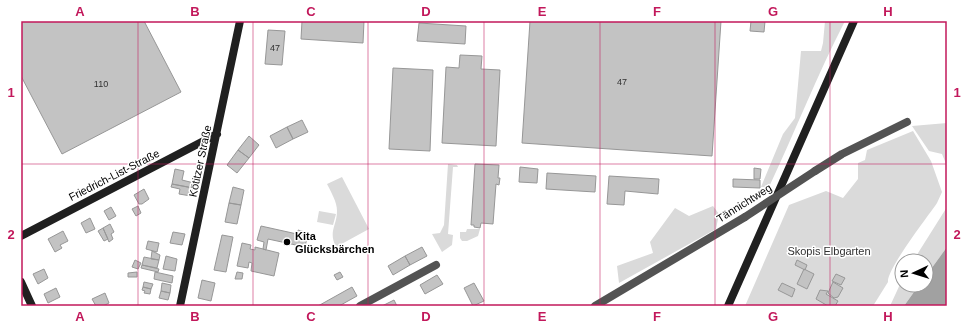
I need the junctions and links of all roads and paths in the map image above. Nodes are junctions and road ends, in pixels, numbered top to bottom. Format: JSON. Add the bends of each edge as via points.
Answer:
{"nodes":[{"id":1,"x":240,"y":21,"type":"edge"},
{"id":2,"x":854,"y":21,"type":"edge"},
{"id":3,"x":907,"y":122,"type":"dead end"},
{"id":4,"x":217,"y":134,"type":"junction"},
{"id":5,"x":21,"y":236,"type":"edge"},
{"id":6,"x":436,"y":265,"type":"dead end"},
{"id":7,"x":21,"y":282,"type":"edge"},
{"id":8,"x":32,"y":306,"type":"edge"},
{"id":9,"x":180,"y":306,"type":"edge"},
{"id":10,"x":360,"y":306,"type":"edge"},
{"id":11,"x":595,"y":306,"type":"edge"},
{"id":12,"x":728,"y":306,"type":"edge"}],
"edges":[{"from":1,"to":4,"type":"street","name":"Kötitzer Straße"},
{"from":2,"to":12,"type":"street"},
{"from":3,"to":11,"type":"street","name":"Tännichtweg","bridge":true,"via":[[842,154],[744,217]]},
{"from":4,"to":5,"type":"street","name":"Friedrich-List-Straße"},
{"from":4,"to":9,"type":"street","name":"Kötitzer Straße"},
{"from":6,"to":10,"type":"street"},
{"from":7,"to":8,"type":"street"}]}
